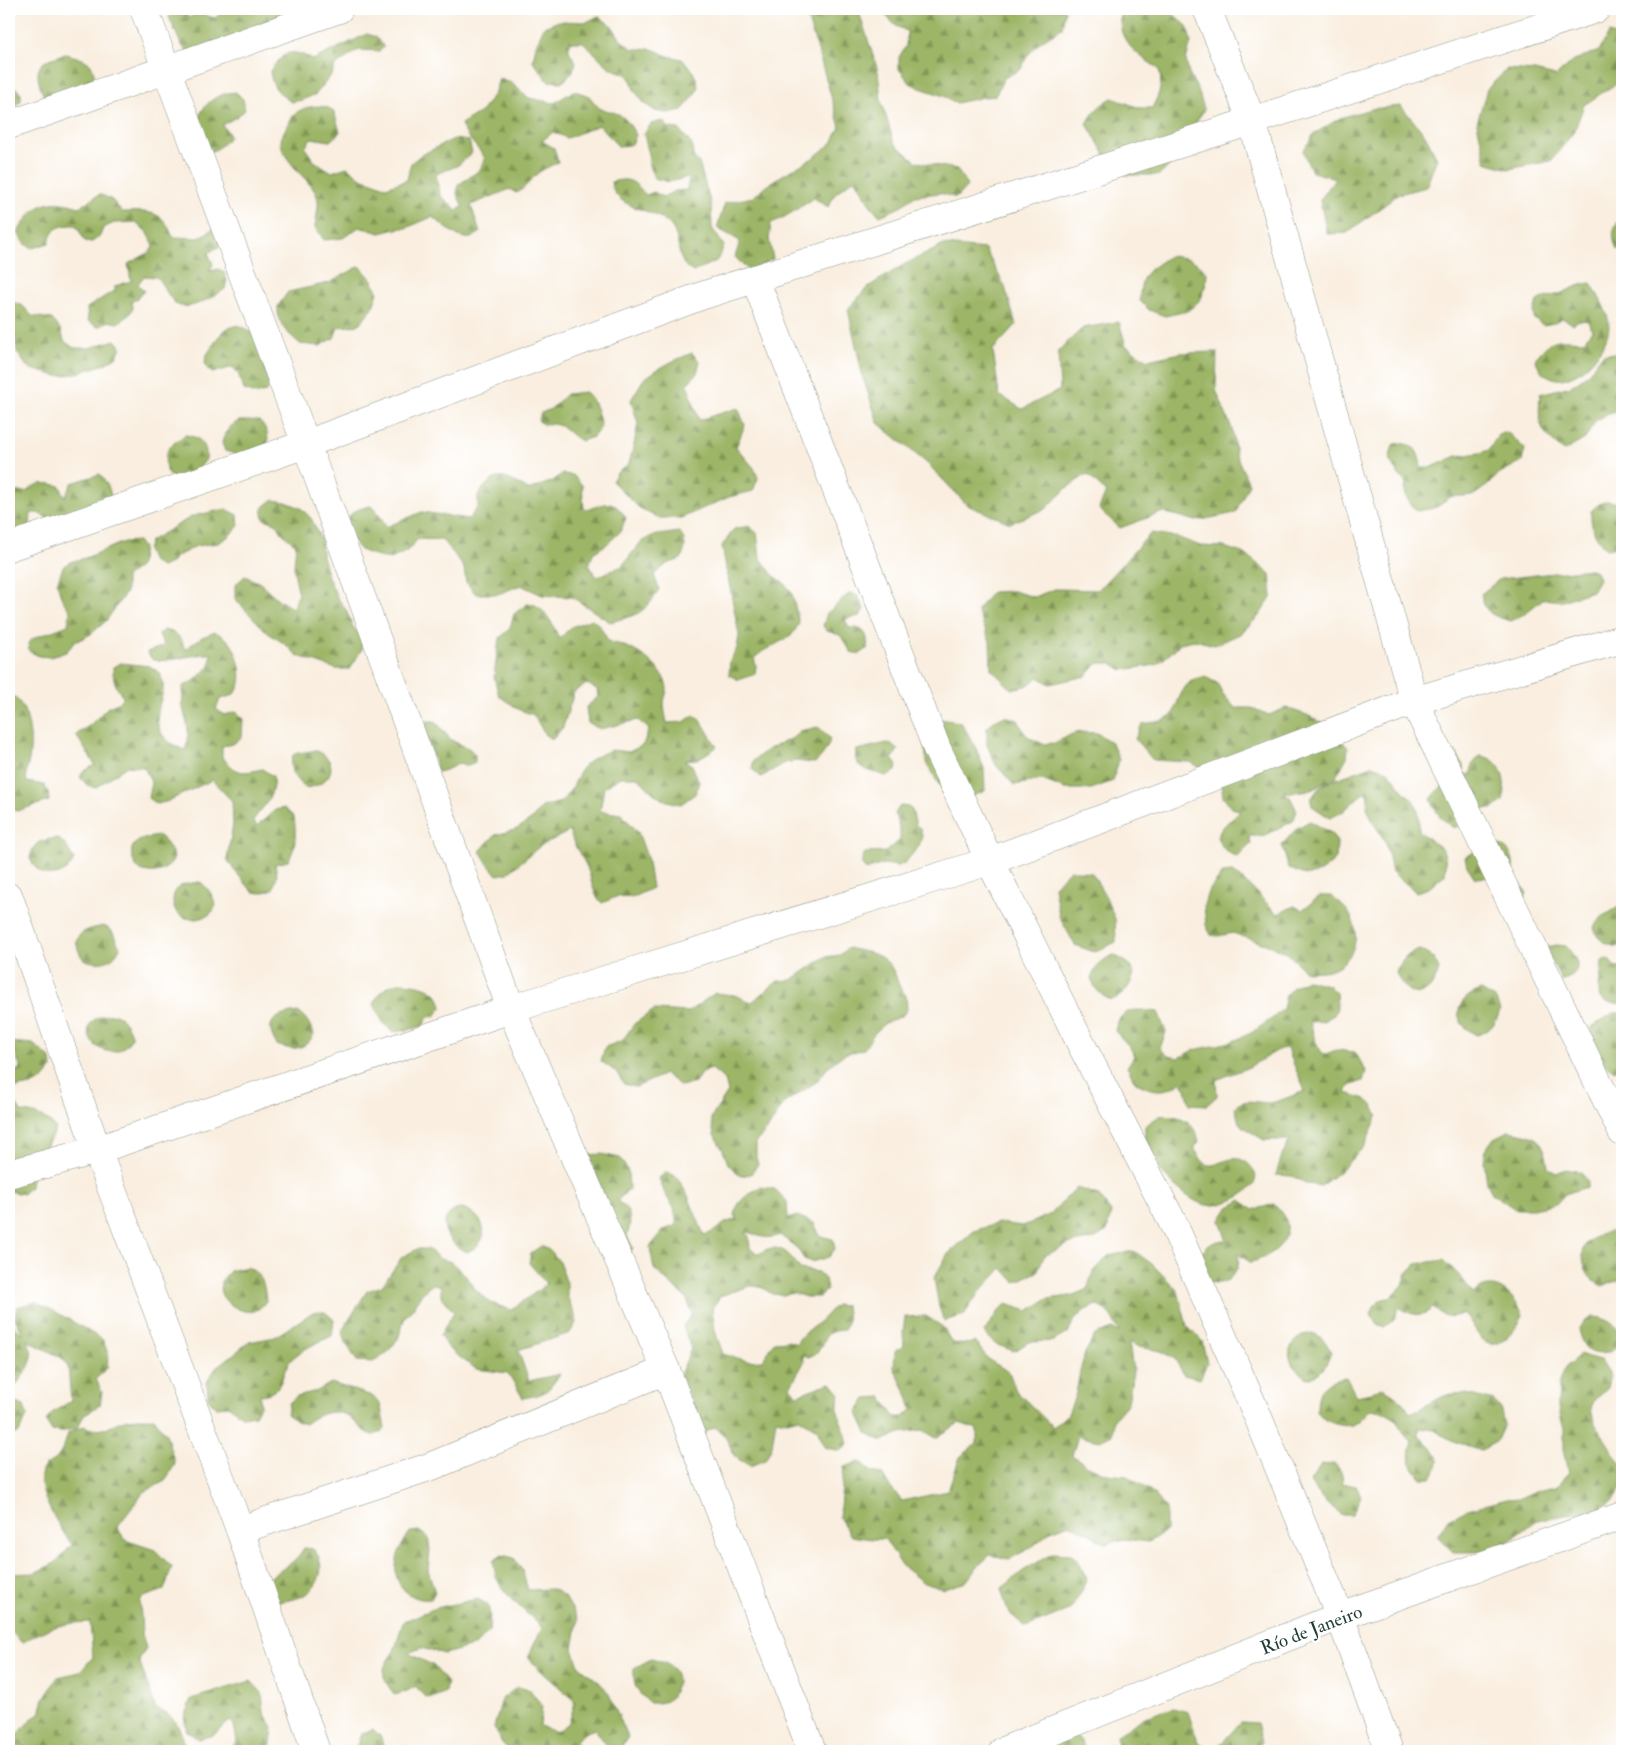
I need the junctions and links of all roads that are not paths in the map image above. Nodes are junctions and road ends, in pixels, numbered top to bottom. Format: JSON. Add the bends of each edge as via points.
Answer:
{"nodes":[{"id":1,"x":144,"y":9,"type":"edge"},
{"id":2,"x":339,"y":9,"type":"edge"},
{"id":3,"x":1207,"y":9,"type":"edge"},
{"id":4,"x":1596,"y":9,"type":"edge"},
{"id":5,"x":166,"y":70,"type":"junction"},
{"id":6,"x":1252,"y":121,"type":"junction"},
{"id":7,"x":9,"y":125,"type":"edge"},
{"id":8,"x":755,"y":279,"type":"junction"},
{"id":9,"x":306,"y":444,"type":"junction"},
{"id":10,"x":9,"y":547,"type":"edge"},
{"id":11,"x":1622,"y":639,"type":"edge"},
{"id":12,"x":1414,"y":701,"type":"junction"},
{"id":13,"x":990,"y":861,"type":"junction"},
{"id":14,"x":9,"y":898,"type":"edge"},
{"id":15,"x":511,"y":1009,"type":"junction"},
{"id":16,"x":1622,"y":1132,"type":"edge"},
{"id":17,"x":97,"y":1150,"type":"junction"},
{"id":18,"x":9,"y":1174,"type":"edge"},
{"id":19,"x":666,"y":1370,"type":"junction"},
{"id":20,"x":1622,"y":1516,"type":"edge"},
{"id":21,"x":240,"y":1530,"type":"junction"},
{"id":22,"x":1340,"y":1616,"type":"junction"},
{"id":23,"x":316,"y":1751,"type":"edge"},
{"id":24,"x":812,"y":1751,"type":"edge"},
{"id":25,"x":1003,"y":1751,"type":"edge"},
{"id":26,"x":1389,"y":1751,"type":"edge"}],
"edges":[{"from":1,"to":5,"type":"street"},
{"from":2,"to":5,"type":"street"},
{"from":3,"to":6,"type":"street"},
{"from":4,"to":6,"type":"street"},
{"from":5,"to":7,"type":"street"},
{"from":5,"to":9,"type":"street"},
{"from":6,"to":8,"type":"street"},
{"from":6,"to":12,"type":"street"},
{"from":8,"to":9,"type":"street","via":[[701,296]]},
{"from":8,"to":13,"type":"street","via":[[937,748]]},
{"from":9,"to":10,"type":"street"},
{"from":9,"to":15,"type":"street"},
{"from":11,"to":12,"type":"street"},
{"from":12,"to":13,"type":"street"},
{"from":12,"to":16,"type":"street"},
{"from":13,"to":15,"type":"street"},
{"from":13,"to":22,"type":"street","via":[[1173,1222]]},
{"from":14,"to":17,"type":"street"},
{"from":15,"to":17,"type":"street"},
{"from":15,"to":19,"type":"street"},
{"from":17,"to":18,"type":"street"},
{"from":17,"to":21,"type":"street"},
{"from":19,"to":21,"type":"street","via":[[432,1466]]},
{"from":19,"to":24,"type":"street"},
{"from":20,"to":22,"type":"street","name":"Río de Janeiro"},
{"from":21,"to":23,"type":"street"},
{"from":22,"to":25,"type":"street","name":"Río de Janeiro"},
{"from":22,"to":26,"type":"street"}]}
